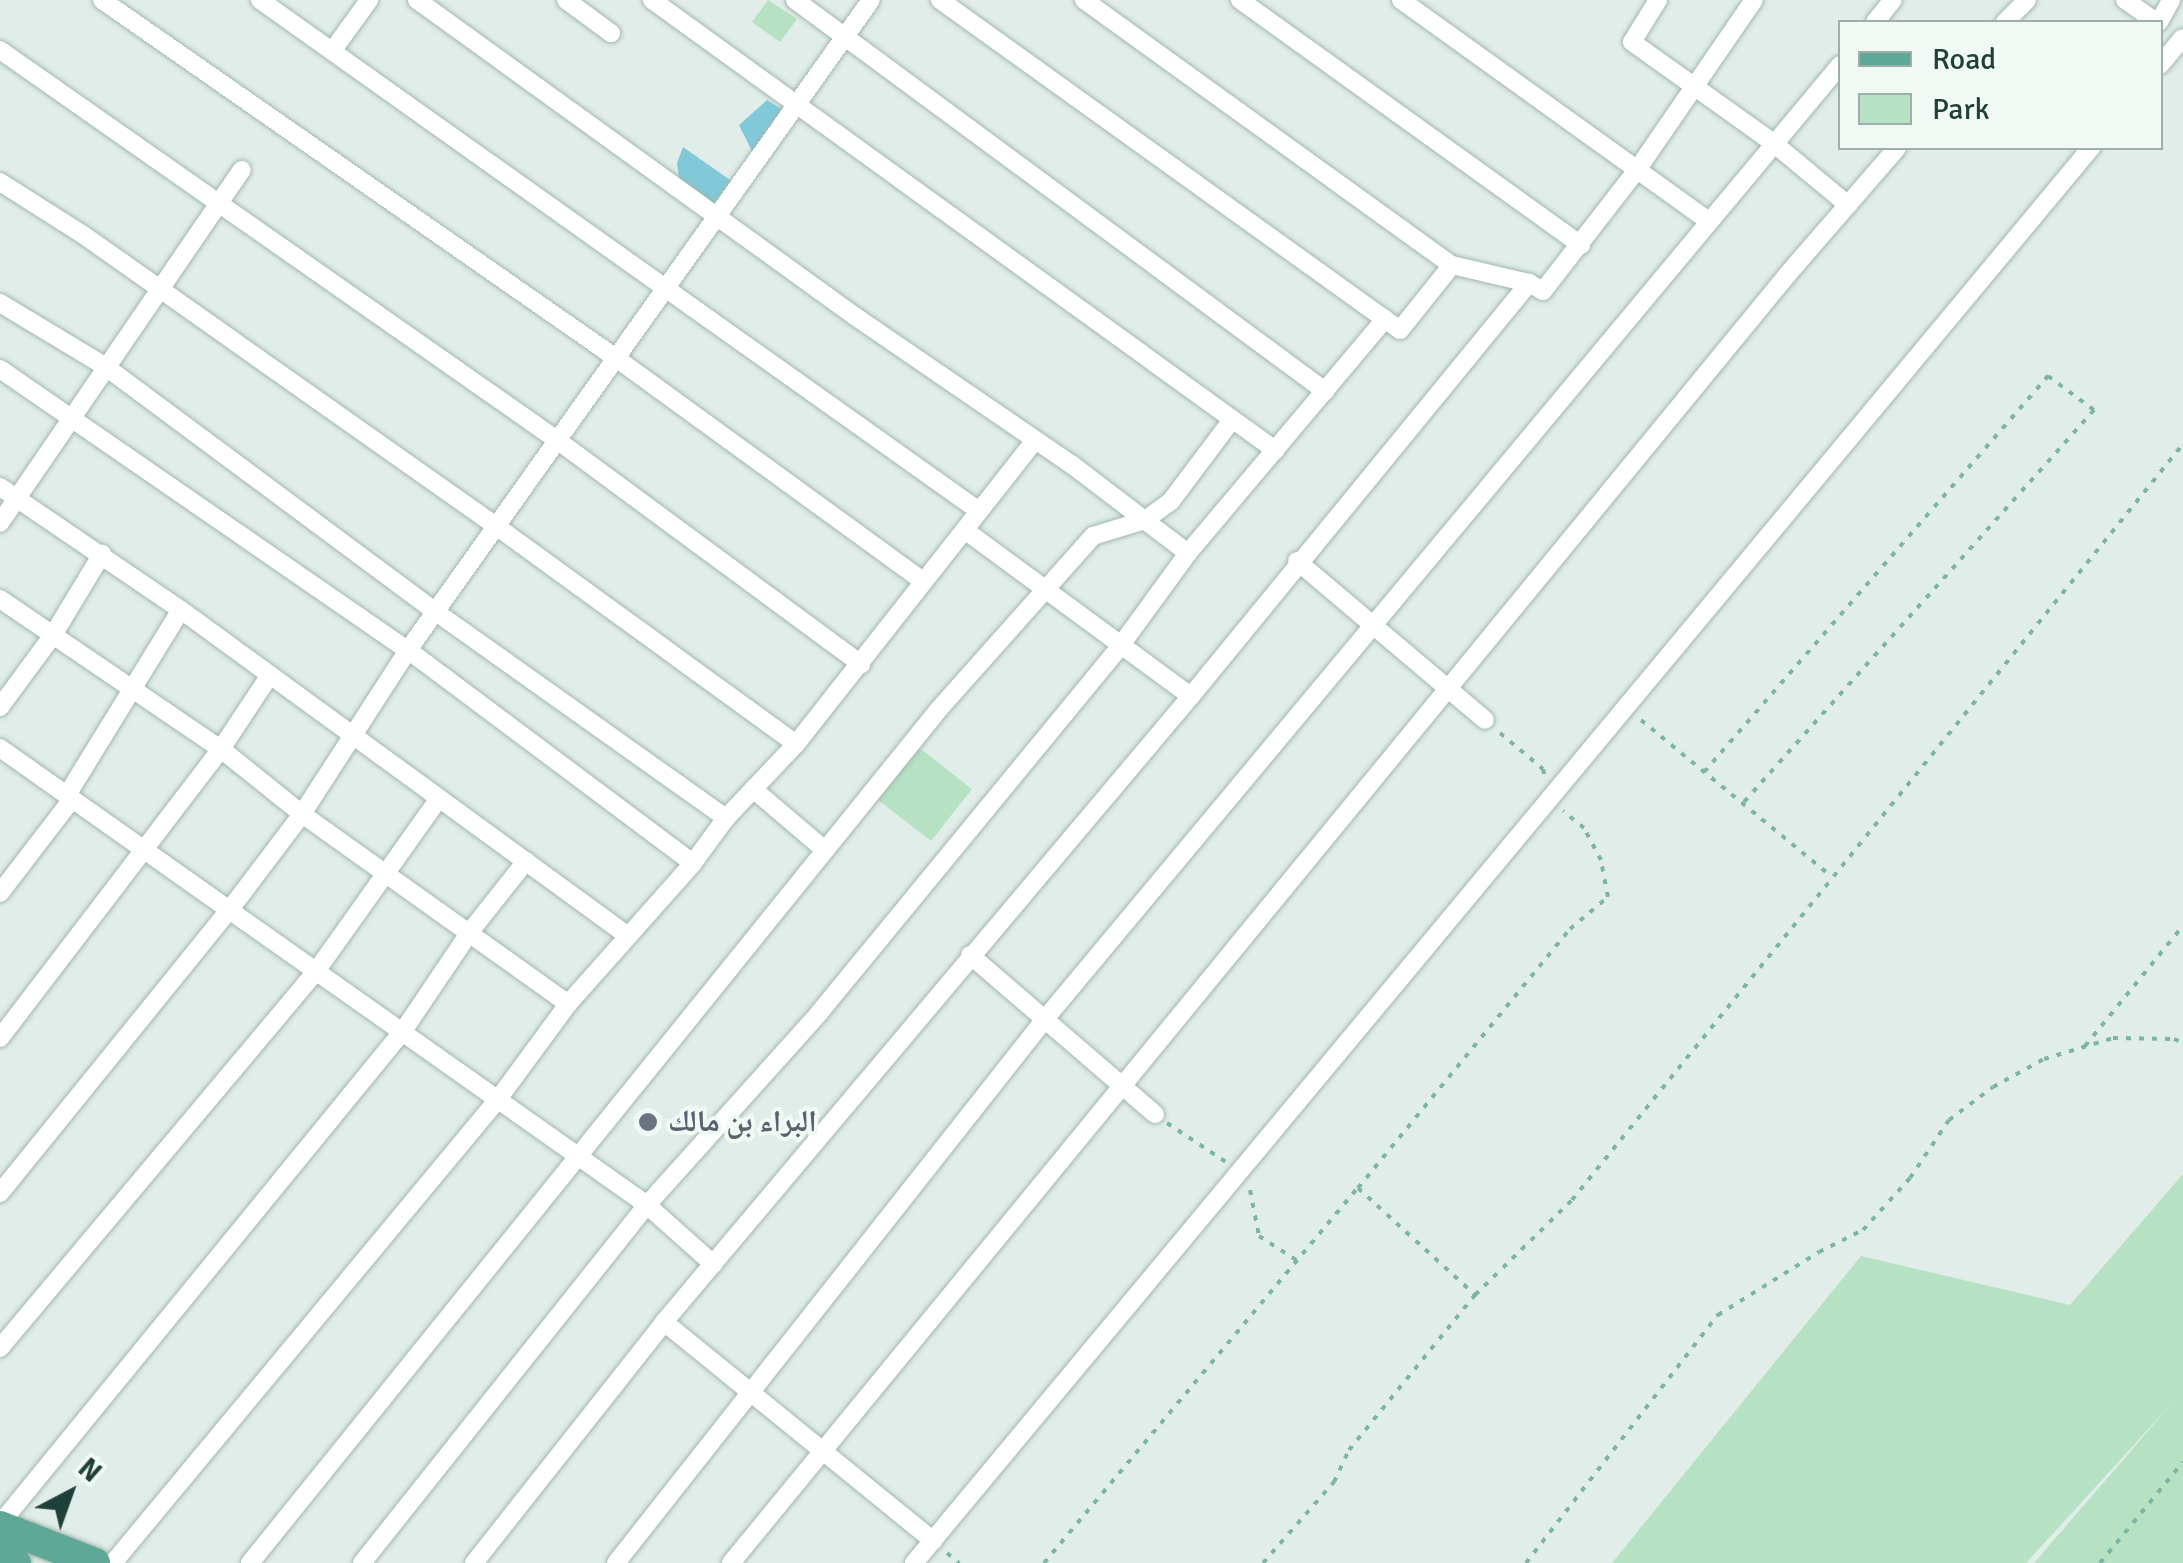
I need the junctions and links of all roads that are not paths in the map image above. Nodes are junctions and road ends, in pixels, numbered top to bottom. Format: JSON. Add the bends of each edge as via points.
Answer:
{"nodes":[{"id":1,"x":102,"y":0,"type":"edge"},
{"id":2,"x":260,"y":0,"type":"edge"},
{"id":3,"x":369,"y":0,"type":"edge"},
{"id":4,"x":416,"y":0,"type":"edge"},
{"id":5,"x":566,"y":0,"type":"edge"},
{"id":6,"x":652,"y":0,"type":"edge"},
{"id":7,"x":796,"y":0,"type":"edge"},
{"id":8,"x":871,"y":0,"type":"edge"},
{"id":9,"x":940,"y":0,"type":"edge"},
{"id":10,"x":1084,"y":0,"type":"edge"},
{"id":11,"x":1240,"y":0,"type":"edge"},
{"id":12,"x":1401,"y":0,"type":"edge"},
{"id":13,"x":1658,"y":0,"type":"edge"},
{"id":14,"x":1754,"y":0,"type":"edge"},
{"id":15,"x":1892,"y":0,"type":"edge"},
{"id":16,"x":2027,"y":0,"type":"edge"},
{"id":17,"x":2125,"y":0,"type":"edge"},
{"id":18,"x":1876,"y":20,"type":"edge"},
{"id":19,"x":2007,"y":20,"type":"edge"},
{"id":20,"x":2155,"y":20,"type":"edge"},
{"id":21,"x":611,"y":32,"type":"dead end"},
{"id":22,"x":846,"y":36,"type":"junction"},
{"id":23,"x":2183,"y":37,"type":"edge"},
{"id":24,"x":0,"y":50,"type":"edge"},
{"id":25,"x":333,"y":50,"type":"junction"},
{"id":26,"x":2163,"y":61,"type":"edge"},
{"id":27,"x":1838,"y":68,"type":"edge"},
{"id":28,"x":1697,"y":86,"type":"junction"},
{"id":29,"x":797,"y":104,"type":"junction"},
{"id":30,"x":1776,"y":145,"type":"junction"},
{"id":31,"x":1895,"y":150,"type":"edge"},
{"id":32,"x":2089,"y":150,"type":"edge"},
{"id":33,"x":242,"y":170,"type":"dead end"},
{"id":34,"x":1637,"y":170,"type":"junction"},
{"id":35,"x":0,"y":182,"type":"edge"},
{"id":36,"x":220,"y":200,"type":"junction"},
{"id":37,"x":1848,"y":204,"type":"junction"},
{"id":38,"x":718,"y":214,"type":"junction"},
{"id":39,"x":1708,"y":220,"type":"junction"},
{"id":40,"x":1581,"y":244,"type":"junction"},
{"id":41,"x":1452,"y":265,"type":"junction"},
{"id":42,"x":1529,"y":283,"type":"junction"},
{"id":43,"x":666,"y":288,"type":"junction"},
{"id":44,"x":161,"y":289,"type":"junction"},
{"id":45,"x":0,"y":302,"type":"edge"},
{"id":46,"x":1385,"y":319,"type":"junction"},
{"id":47,"x":616,"y":358,"type":"junction"},
{"id":48,"x":106,"y":366,"type":"junction"},
{"id":49,"x":0,"y":369,"type":"edge"},
{"id":50,"x":1324,"y":391,"type":"junction"},
{"id":51,"x":71,"y":416,"type":"junction"},
{"id":52,"x":1231,"y":421,"type":"junction"},
{"id":53,"x":557,"y":440,"type":"junction"},
{"id":54,"x":1034,"y":442,"type":"junction"},
{"id":55,"x":1275,"y":450,"type":"junction"},
{"id":56,"x":0,"y":487,"type":"edge"},
{"id":57,"x":17,"y":497,"type":"junction"},
{"id":58,"x":978,"y":511,"type":"junction"},
{"id":59,"x":1146,"y":520,"type":"junction"},
{"id":60,"x":0,"y":523,"type":"edge"},
{"id":61,"x":496,"y":526,"type":"junction"},
{"id":62,"x":966,"y":531,"type":"junction"},
{"id":63,"x":1188,"y":553,"type":"junction"},
{"id":64,"x":102,"y":554,"type":"junction"},
{"id":65,"x":1298,"y":561,"type":"junction"},
{"id":66,"x":922,"y":580,"type":"junction"},
{"id":67,"x":1046,"y":588,"type":"junction"},
{"id":68,"x":0,"y":599,"type":"edge"},
{"id":69,"x":180,"y":610,"type":"junction"},
{"id":70,"x":436,"y":612,"type":"junction"},
{"id":71,"x":1372,"y":625,"type":"junction"},
{"id":72,"x":53,"y":635,"type":"junction"},
{"id":73,"x":1121,"y":644,"type":"junction"},
{"id":74,"x":408,"y":650,"type":"junction"},
{"id":75,"x":861,"y":664,"type":"junction"},
{"id":76,"x":270,"y":675,"type":"junction"},
{"id":77,"x":1447,"y":688,"type":"junction"},
{"id":78,"x":130,"y":689,"type":"junction"},
{"id":79,"x":1191,"y":696,"type":"junction"},
{"id":80,"x":0,"y":707,"type":"edge"},
{"id":81,"x":1484,"y":720,"type":"road end"},
{"id":82,"x":353,"y":735,"type":"junction"},
{"id":83,"x":796,"y":744,"type":"junction"},
{"id":84,"x":0,"y":748,"type":"edge"},
{"id":85,"x":222,"y":749,"type":"junction"},
{"id":86,"x":753,"y":789,"type":"junction"},
{"id":87,"x":69,"y":797,"type":"junction"},
{"id":88,"x":438,"y":800,"type":"junction"},
{"id":89,"x":302,"y":814,"type":"junction"},
{"id":90,"x":726,"y":818,"type":"junction"},
{"id":91,"x":825,"y":850,"type":"junction"},
{"id":92,"x":146,"y":851,"type":"junction"},
{"id":93,"x":526,"y":862,"type":"junction"},
{"id":94,"x":693,"y":863,"type":"junction"},
{"id":95,"x":388,"y":876,"type":"junction"},
{"id":96,"x":0,"y":893,"type":"edge"},
{"id":97,"x":231,"y":908,"type":"junction"},
{"id":98,"x":469,"y":933,"type":"junction"},
{"id":99,"x":628,"y":936,"type":"junction"},
{"id":100,"x":970,"y":955,"type":"junction"},
{"id":101,"x":317,"y":970,"type":"junction"},
{"id":102,"x":568,"y":1004,"type":"junction"},
{"id":103,"x":1045,"y":1019,"type":"junction"},
{"id":104,"x":404,"y":1031,"type":"junction"},
{"id":105,"x":0,"y":1038,"type":"edge"},
{"id":106,"x":1121,"y":1084,"type":"junction"},
{"id":107,"x":500,"y":1098,"type":"junction"},
{"id":108,"x":1156,"y":1114,"type":"road end"},
{"id":109,"x":576,"y":1156,"type":"junction"},
{"id":110,"x":0,"y":1193,"type":"edge"},
{"id":111,"x":647,"y":1205,"type":"junction"},
{"id":112,"x":714,"y":1264,"type":"junction"},
{"id":113,"x":664,"y":1322,"type":"junction"},
{"id":114,"x":0,"y":1348,"type":"edge"},
{"id":115,"x":750,"y":1392,"type":"junction"},
{"id":116,"x":824,"y":1453,"type":"junction"},
{"id":117,"x":0,"y":1525,"type":"edge"},
{"id":118,"x":933,"y":1541,"type":"junction"},
{"id":119,"x":0,"y":1557,"type":"edge"},
{"id":120,"x":16,"y":1563,"type":"edge"},
{"id":121,"x":95,"y":1563,"type":"edge"},
{"id":122,"x":113,"y":1563,"type":"edge"},
{"id":123,"x":250,"y":1563,"type":"edge"},
{"id":124,"x":362,"y":1563,"type":"edge"},
{"id":125,"x":474,"y":1563,"type":"edge"},
{"id":126,"x":616,"y":1563,"type":"edge"},
{"id":127,"x":732,"y":1563,"type":"edge"},
{"id":128,"x":914,"y":1563,"type":"edge"}],
"edges":[{"from":1,"to":47,"type":"street"},
{"from":2,"to":25,"type":"street"},
{"from":3,"to":25,"type":"street"},
{"from":4,"to":38,"type":"street"},
{"from":5,"to":21,"type":"street"},
{"from":6,"to":29,"type":"street"},
{"from":7,"to":22,"type":"street"},
{"from":8,"to":22,"type":"street"},
{"from":9,"to":46,"type":"street"},
{"from":10,"to":41,"type":"street"},
{"from":11,"to":40,"type":"street"},
{"from":12,"to":34,"type":"street"},
{"from":13,"to":28,"type":"street","via":[[1632,42]]},
{"from":14,"to":28,"type":"street"},
{"from":15,"to":18,"type":"street"},
{"from":16,"to":19,"type":"street"},
{"from":17,"to":20,"type":"street"},
{"from":22,"to":29,"type":"street"},
{"from":22,"to":50,"type":"street"},
{"from":23,"to":26,"type":"street"},
{"from":24,"to":36,"type":"street"},
{"from":25,"to":43,"type":"street"},
{"from":27,"to":30,"type":"street"},
{"from":28,"to":30,"type":"street"},
{"from":28,"to":34,"type":"street"},
{"from":29,"to":38,"type":"street"},
{"from":29,"to":52,"type":"street"},
{"from":30,"to":37,"type":"street"},
{"from":30,"to":39,"type":"street"},
{"from":31,"to":37,"type":"street"},
{"from":32,"to":118,"type":"street"},
{"from":33,"to":36,"type":"street"},
{"from":34,"to":39,"type":"street"},
{"from":34,"to":40,"type":"street"},
{"from":35,"to":44,"type":"street"},
{"from":36,"to":44,"type":"street"},
{"from":36,"to":53,"type":"street"},
{"from":37,"to":77,"type":"street"},
{"from":38,"to":43,"type":"street"},
{"from":38,"to":54,"type":"street"},
{"from":39,"to":71,"type":"street"},
{"from":40,"to":42,"type":"street","via":[[1543,291]]},
{"from":41,"to":42,"type":"street"},
{"from":41,"to":46,"type":"street","via":[[1400,330]]},
{"from":42,"to":65,"type":"street"},
{"from":43,"to":47,"type":"street"},
{"from":43,"to":58,"type":"street"},
{"from":44,"to":48,"type":"street"},
{"from":44,"to":61,"type":"street"},
{"from":45,"to":48,"type":"street"},
{"from":46,"to":50,"type":"street"},
{"from":47,"to":53,"type":"street"},
{"from":47,"to":66,"type":"street"},
{"from":48,"to":51,"type":"street"},
{"from":48,"to":70,"type":"street"},
{"from":49,"to":51,"type":"street"},
{"from":50,"to":55,"type":"street"},
{"from":51,"to":57,"type":"street"},
{"from":51,"to":74,"type":"street"},
{"from":52,"to":55,"type":"street"},
{"from":52,"to":59,"type":"street","via":[[1172,501]]},
{"from":53,"to":61,"type":"street"},
{"from":53,"to":75,"type":"street"},
{"from":54,"to":58,"type":"street"},
{"from":54,"to":59,"type":"street"},
{"from":55,"to":63,"type":"street"},
{"from":56,"to":57,"type":"street"},
{"from":57,"to":60,"type":"street"},
{"from":57,"to":64,"type":"street"},
{"from":58,"to":62,"type":"street"},
{"from":59,"to":63,"type":"street"},
{"from":59,"to":67,"type":"street","via":[[1093,536]]},
{"from":61,"to":70,"type":"street"},
{"from":61,"to":83,"type":"street"},
{"from":62,"to":66,"type":"street"},
{"from":62,"to":67,"type":"street"},
{"from":63,"to":73,"type":"street"},
{"from":64,"to":69,"type":"street"},
{"from":64,"to":72,"type":"street"},
{"from":65,"to":71,"type":"street"},
{"from":65,"to":79,"type":"street"},
{"from":66,"to":75,"type":"street"},
{"from":67,"to":73,"type":"street"},
{"from":67,"to":91,"type":"street"},
{"from":68,"to":72,"type":"street"},
{"from":69,"to":76,"type":"street"},
{"from":69,"to":78,"type":"street"},
{"from":70,"to":74,"type":"street"},
{"from":70,"to":90,"type":"street"},
{"from":71,"to":77,"type":"street"},
{"from":71,"to":103,"type":"street"},
{"from":72,"to":78,"type":"street"},
{"from":72,"to":80,"type":"street"},
{"from":73,"to":79,"type":"street"},
{"from":73,"to":111,"type":"street","via":[[819,1013]]},
{"from":74,"to":82,"type":"street"},
{"from":74,"to":94,"type":"street"},
{"from":75,"to":83,"type":"street"},
{"from":76,"to":82,"type":"street"},
{"from":76,"to":85,"type":"street"},
{"from":77,"to":81,"type":"street"},
{"from":77,"to":106,"type":"street"},
{"from":78,"to":85,"type":"street"},
{"from":78,"to":87,"type":"street"},
{"from":79,"to":100,"type":"street"},
{"from":82,"to":88,"type":"street"},
{"from":82,"to":89,"type":"street"},
{"from":83,"to":86,"type":"street"},
{"from":84,"to":87,"type":"street"},
{"from":85,"to":89,"type":"street"},
{"from":85,"to":92,"type":"street"},
{"from":86,"to":90,"type":"street"},
{"from":86,"to":91,"type":"street"},
{"from":87,"to":92,"type":"street"},
{"from":87,"to":96,"type":"street"},
{"from":88,"to":93,"type":"street"},
{"from":88,"to":95,"type":"street"},
{"from":89,"to":95,"type":"street"},
{"from":89,"to":97,"type":"street"},
{"from":90,"to":94,"type":"street"},
{"from":91,"to":109,"type":"street"},
{"from":92,"to":97,"type":"street"},
{"from":92,"to":105,"type":"street"},
{"from":93,"to":98,"type":"street"},
{"from":93,"to":99,"type":"street"},
{"from":94,"to":99,"type":"street"},
{"from":95,"to":98,"type":"street"},
{"from":95,"to":101,"type":"street"},
{"from":97,"to":101,"type":"street"},
{"from":97,"to":110,"type":"street"},
{"from":98,"to":102,"type":"street"},
{"from":98,"to":104,"type":"street"},
{"from":99,"to":102,"type":"street"},
{"from":100,"to":103,"type":"street"},
{"from":100,"to":112,"type":"street"},
{"from":101,"to":104,"type":"street"},
{"from":101,"to":114,"type":"street"},
{"from":102,"to":107,"type":"street"},
{"from":103,"to":106,"type":"street"},
{"from":103,"to":115,"type":"street"},
{"from":104,"to":107,"type":"street"},
{"from":104,"to":117,"type":"street"},
{"from":106,"to":108,"type":"street"},
{"from":106,"to":116,"type":"street"},
{"from":107,"to":109,"type":"street"},
{"from":107,"to":122,"type":"street"},
{"from":109,"to":111,"type":"street"},
{"from":109,"to":123,"type":"street"},
{"from":111,"to":112,"type":"street"},
{"from":111,"to":124,"type":"street"},
{"from":112,"to":113,"type":"street"},
{"from":113,"to":115,"type":"street"},
{"from":113,"to":125,"type":"street"},
{"from":115,"to":116,"type":"street"},
{"from":115,"to":126,"type":"street"},
{"from":116,"to":118,"type":"street"},
{"from":116,"to":127,"type":"street"},
{"from":117,"to":121,"type":"main road"},
{"from":118,"to":128,"type":"street"},
{"from":119,"to":120,"type":"main road"}]}
